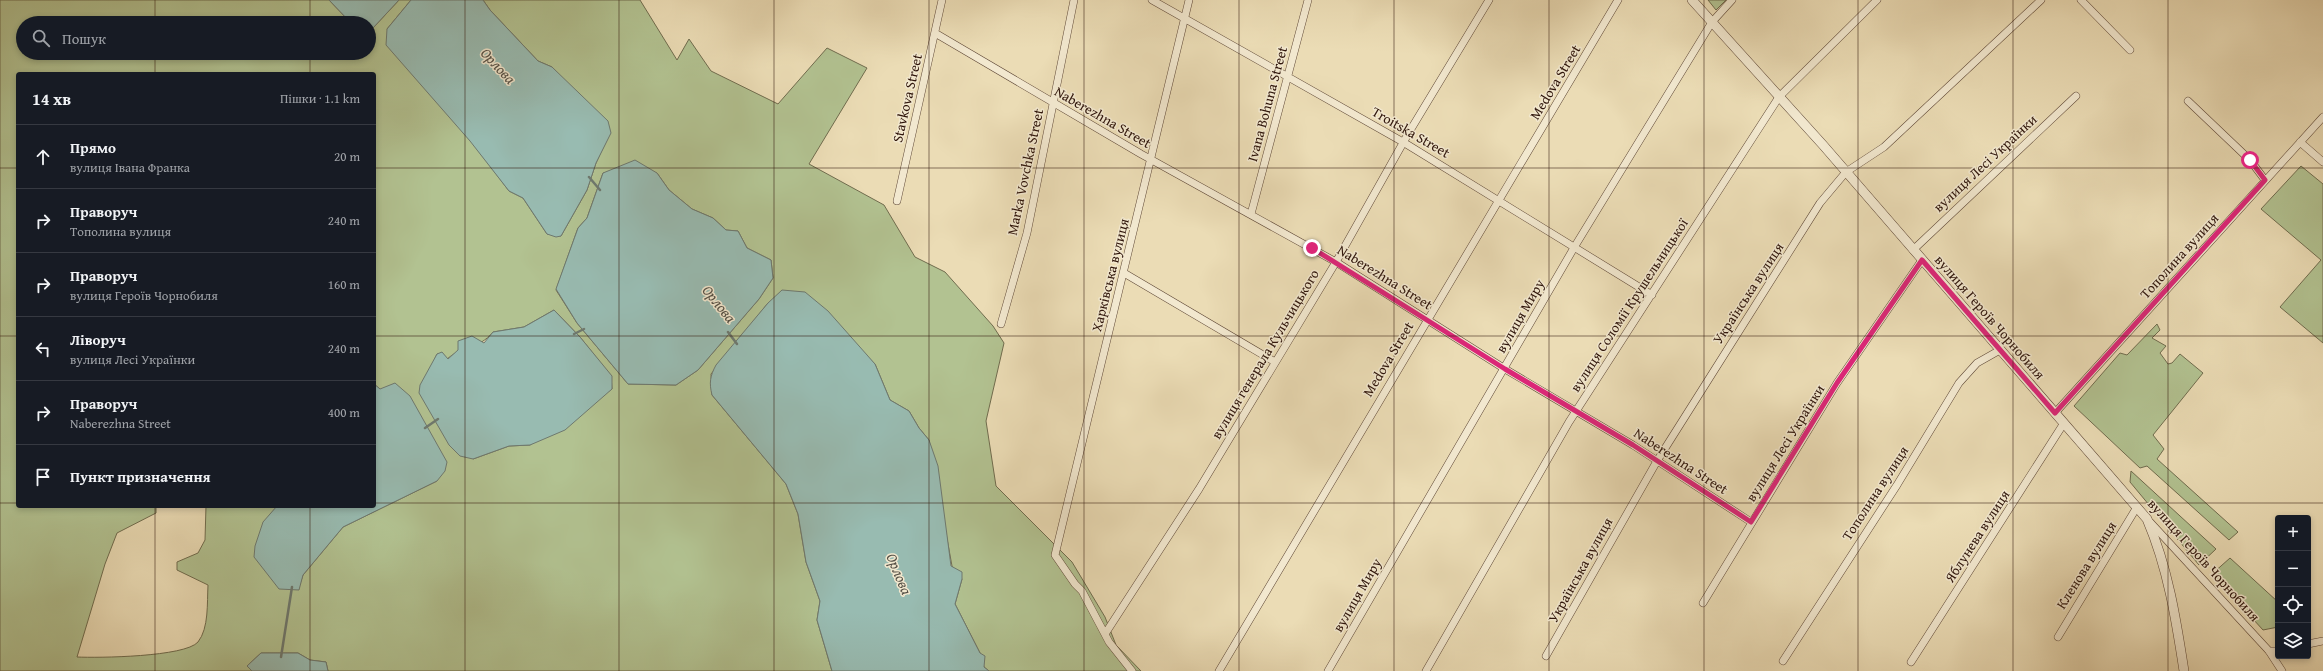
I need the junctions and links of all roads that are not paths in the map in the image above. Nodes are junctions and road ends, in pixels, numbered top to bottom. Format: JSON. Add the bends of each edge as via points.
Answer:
{"nodes":[{"id":1,"x":942,"y":0,"type":"edge"},
{"id":2,"x":1074,"y":0,"type":"edge"},
{"id":3,"x":1152,"y":0,"type":"edge"},
{"id":4,"x":1189,"y":0,"type":"edge"},
{"id":5,"x":1308,"y":0,"type":"edge"},
{"id":6,"x":1489,"y":0,"type":"edge"},
{"id":7,"x":1618,"y":0,"type":"edge"},
{"id":8,"x":1692,"y":0,"type":"edge"},
{"id":9,"x":1732,"y":0,"type":"edge"},
{"id":10,"x":1877,"y":0,"type":"edge"},
{"id":11,"x":2041,"y":0,"type":"edge"},
{"id":12,"x":2081,"y":0,"type":"edge"},
{"id":13,"x":1184,"y":18,"type":"junction"},
{"id":14,"x":1712,"y":22,"type":"junction"},
{"id":15,"x":935,"y":33,"type":"junction"},
{"id":16,"x":2130,"y":50,"type":"dead end"},
{"id":17,"x":1288,"y":76,"type":"junction"},
{"id":18,"x":2076,"y":96,"type":"dead end"},
{"id":19,"x":1779,"y":97,"type":"junction"},
{"id":20,"x":2188,"y":101,"type":"dead end"},
{"id":21,"x":1053,"y":102,"type":"junction"},
{"id":22,"x":2323,"y":117,"type":"edge"},
{"id":23,"x":1403,"y":142,"type":"junction"},
{"id":24,"x":2300,"y":142,"type":"junction"},
{"id":25,"x":1152,"y":160,"type":"junction"},
{"id":26,"x":2323,"y":162,"type":"edge"},
{"id":27,"x":1846,"y":172,"type":"junction"},
{"id":28,"x":2265,"y":180,"type":"junction"},
{"id":29,"x":1500,"y":200,"type":"junction"},
{"id":30,"x":897,"y":201,"type":"dead end"},
{"id":31,"x":1251,"y":214,"type":"junction"},
{"id":32,"x":1575,"y":246,"type":"junction"},
{"id":33,"x":1913,"y":250,"type":"junction"},
{"id":34,"x":1922,"y":260,"type":"junction"},
{"id":35,"x":1336,"y":262,"type":"junction"},
{"id":36,"x":1124,"y":273,"type":"junction"},
{"id":37,"x":1652,"y":295,"type":"junction"},
{"id":38,"x":1427,"y":319,"type":"junction"},
{"id":39,"x":1001,"y":324,"type":"dead end"},
{"id":40,"x":2000,"y":350,"type":"junction"},
{"id":41,"x":1275,"y":362,"type":"junction"},
{"id":42,"x":1505,"y":369,"type":"junction"},
{"id":43,"x":1577,"y":410,"type":"junction"},
{"id":44,"x":2055,"y":413,"type":"junction"},
{"id":45,"x":2064,"y":423,"type":"junction"},
{"id":46,"x":1657,"y":461,"type":"junction"},
{"id":47,"x":2137,"y":507,"type":"junction"},
{"id":48,"x":2147,"y":519,"type":"junction"},
{"id":49,"x":1751,"y":522,"type":"junction"},
{"id":50,"x":1703,"y":603,"type":"dead end"},
{"id":51,"x":1105,"y":634,"type":"junction"},
{"id":52,"x":2058,"y":637,"type":"dead end"},
{"id":53,"x":2323,"y":641,"type":"edge"},
{"id":54,"x":2311,"y":643,"type":"edge"},
{"id":55,"x":2269,"y":651,"type":"junction"},
{"id":56,"x":2275,"y":651,"type":"edge"},
{"id":57,"x":1546,"y":656,"type":"dead end"},
{"id":58,"x":1783,"y":661,"type":"dead end"},
{"id":59,"x":1911,"y":662,"type":"dead end"},
{"id":60,"x":1132,"y":671,"type":"edge"},
{"id":61,"x":1219,"y":671,"type":"edge"},
{"id":62,"x":1328,"y":671,"type":"edge"},
{"id":63,"x":1426,"y":671,"type":"edge"},
{"id":64,"x":2184,"y":671,"type":"edge"},
{"id":65,"x":2282,"y":671,"type":"edge"}],
"edges":[{"from":1,"to":15,"type":"street","name":"Stavkova Street"},
{"from":2,"to":21,"type":"street","name":"Marka Vovchka Street"},
{"from":3,"to":13,"type":"street","name":"Troitska Street"},
{"from":4,"to":13,"type":"street","name":"Харківська вулиця"},
{"from":5,"to":17,"type":"street","name":"Ivana Bohuna Street"},
{"from":6,"to":23,"type":"street","name":"вулиця генерала Кульчицького"},
{"from":7,"to":29,"type":"street","name":"Medova Street"},
{"from":8,"to":14,"type":"street","name":"вулиця Героїв Чорнобиля"},
{"from":9,"to":14,"type":"street","name":"вулиця Миру"},
{"from":10,"to":19,"type":"street","name":"вулиця Соломії Крушельницької"},
{"from":11,"to":27,"type":"street","name":"Українська вулиця","via":[[1884,147]]},
{"from":12,"to":16,"type":"street"},
{"from":13,"to":17,"type":"street","name":"Troitska Street"},
{"from":13,"to":25,"type":"street","name":"Харківська вулиця"},
{"from":14,"to":19,"type":"street","name":"вулиця Героїв Чорнобиля"},
{"from":14,"to":32,"type":"street","name":"вулиця Миру"},
{"from":15,"to":21,"type":"street","name":"Naberezhna Street"},
{"from":15,"to":30,"type":"street","name":"Stavkova Street"},
{"from":17,"to":23,"type":"street","name":"Troitska Street"},
{"from":17,"to":31,"type":"street","name":"Ivana Bohuna Street"},
{"from":18,"to":33,"type":"street","name":"вулиця Лесі Українки"},
{"from":19,"to":27,"type":"street","name":"вулиця Героїв Чорнобиля"},
{"from":19,"to":37,"type":"street","name":"вулиця Соломії Крушельницької"},
{"from":20,"to":28,"type":"street","via":[[2250,160]]},
{"from":21,"to":25,"type":"street","name":"Naberezhna Street"},
{"from":21,"to":39,"type":"street","name":"Marka Vovchka Street","via":[[1027,233]]},
{"from":22,"to":24,"type":"street","name":"Тополина вулиця"},
{"from":23,"to":29,"type":"street","name":"Troitska Street"},
{"from":23,"to":35,"type":"street","name":"вулиця генерала Кульчицького"},
{"from":24,"to":26,"type":"street"},
{"from":24,"to":28,"type":"street","name":"Тополина вулиця"},
{"from":25,"to":31,"type":"street","name":"Naberezhna Street"},
{"from":25,"to":36,"type":"street","name":"Харківська вулиця"},
{"from":27,"to":33,"type":"street","name":"вулиця Героїв Чорнобиля"},
{"from":27,"to":46,"type":"street","name":"Українська вулиця","via":[[1820,203]]},
{"from":28,"to":44,"type":"street","name":"Тополина вулиця"},
{"from":29,"to":32,"type":"street","name":"Troitska Street"},
{"from":29,"to":38,"type":"street","name":"Medova Street"},
{"from":31,"to":35,"type":"street","name":"Naberezhna Street"},
{"from":32,"to":37,"type":"street","name":"Troitska Street"},
{"from":32,"to":42,"type":"street","name":"вулиця Миру"},
{"from":33,"to":34,"type":"street","name":"вулиця Героїв Чорнобиля"},
{"from":34,"to":40,"type":"street","name":"вулиця Героїв Чорнобиля"},
{"from":34,"to":49,"type":"street","name":"вулиця Лесі Українки","via":[[1837,383]]},
{"from":35,"to":38,"type":"street","name":"Naberezhna Street"},
{"from":35,"to":41,"type":"street","name":"вулиця генерала Кульчицького"},
{"from":36,"to":41,"type":"street"},
{"from":36,"to":51,"type":"street","name":"Харківська вулиця","via":[[1055,555],[1082,591]]},
{"from":37,"to":43,"type":"street","name":"вулиця Соломії Крушельницької"},
{"from":38,"to":42,"type":"street","name":"Naberezhna Street"},
{"from":38,"to":61,"type":"street","name":"Medova Street"},
{"from":40,"to":44,"type":"street","name":"вулиця Героїв Чорнобиля"},
{"from":40,"to":58,"type":"street","name":"Тополина вулиця","via":[[1977,363],[1959,383],[1897,485]]},
{"from":41,"to":51,"type":"street","name":"вулиця генерала Кульчицького","via":[[1199,489]]},
{"from":42,"to":43,"type":"street","name":"Naberezhna Street"},
{"from":42,"to":62,"type":"street","name":"вулиця Миру"},
{"from":43,"to":46,"type":"street","name":"Naberezhna Street"},
{"from":43,"to":63,"type":"street","name":"вулиця Соломії Крушельницької"},
{"from":44,"to":45,"type":"street","name":"вулиця Героїв Чорнобиля"},
{"from":45,"to":47,"type":"street","name":"вулиця Героїв Чорнобиля"},
{"from":45,"to":59,"type":"street","name":"Яблунева вулиця"},
{"from":46,"to":49,"type":"street","name":"Naberezhna Street"},
{"from":46,"to":57,"type":"street","name":"Українська вулиця"},
{"from":47,"to":48,"type":"street","name":"вулиця Героїв Чорнобиля"},
{"from":47,"to":52,"type":"street","name":"Кленова вулиця"},
{"from":48,"to":55,"type":"street","name":"вулиця Героїв Чорнобиля"},
{"from":48,"to":64,"type":"street","via":[[2166,573]]},
{"from":49,"to":50,"type":"street","name":"вулиця Лесі Українки"},
{"from":51,"to":60,"type":"street"},
{"from":53,"to":54,"type":"street"},
{"from":55,"to":56,"type":"street"},
{"from":55,"to":65,"type":"street","name":"вулиця Героїв Чорнобиля"}]}
